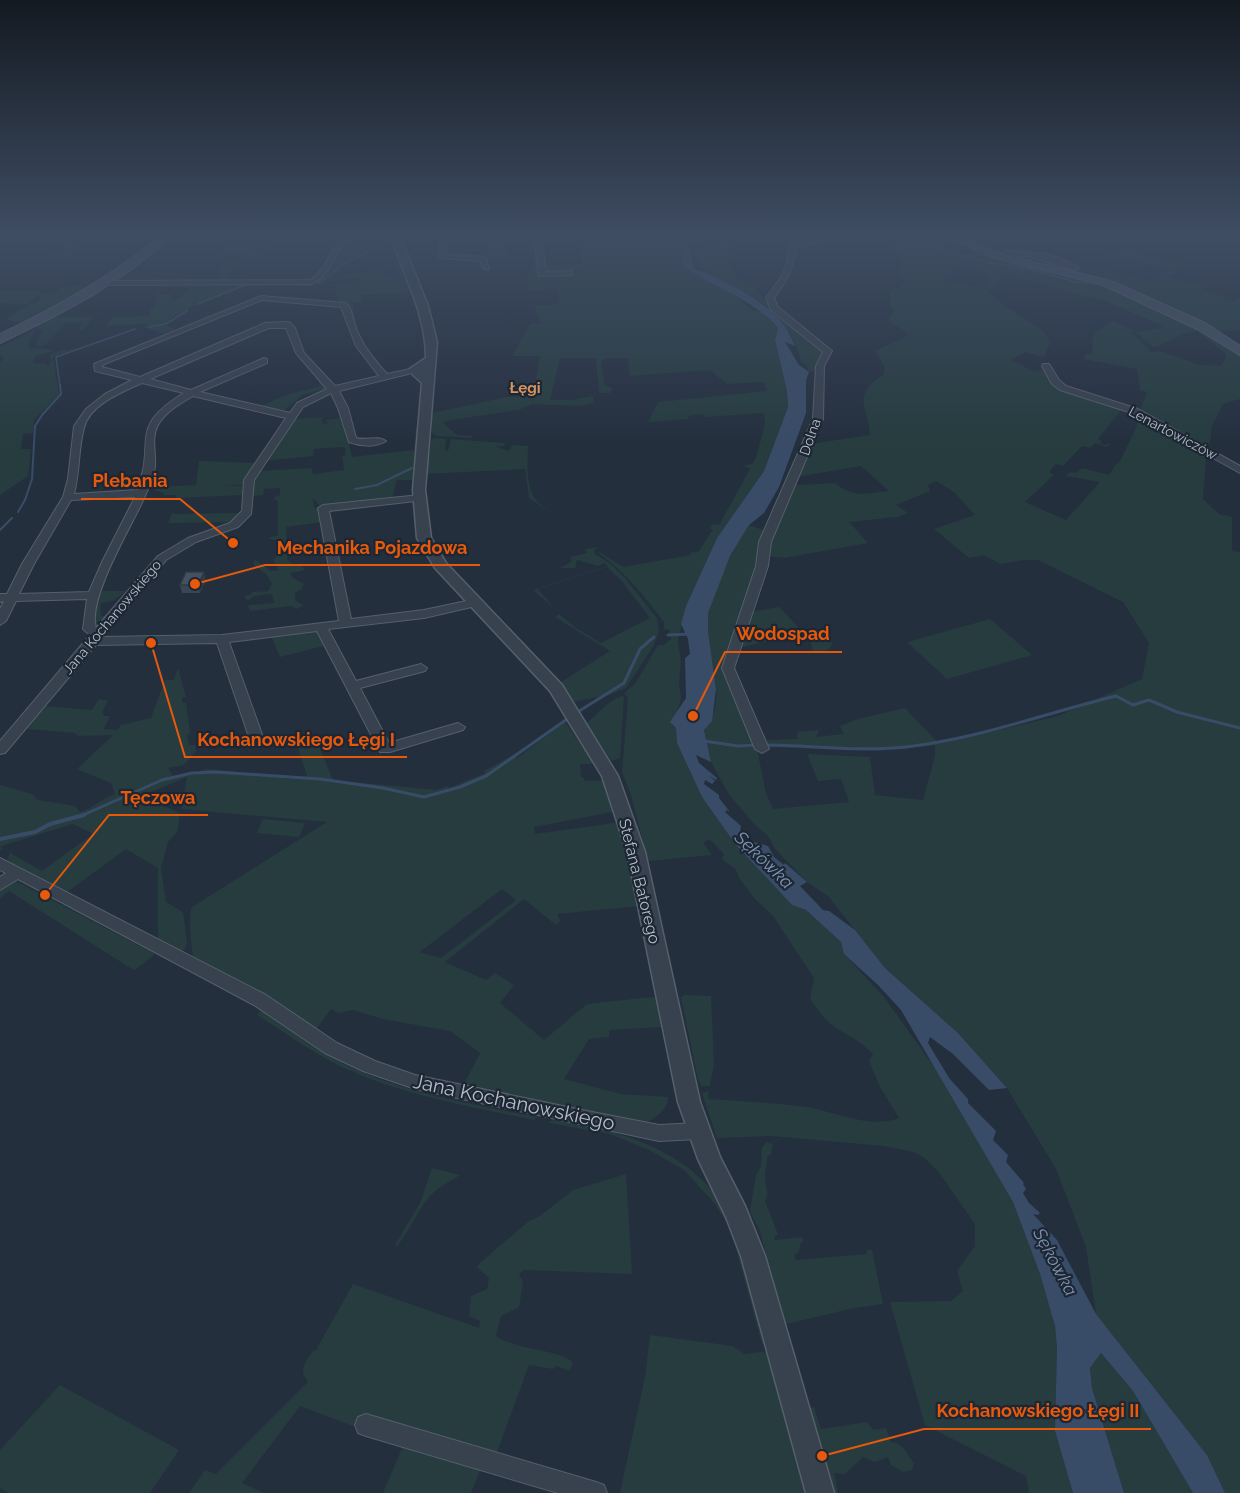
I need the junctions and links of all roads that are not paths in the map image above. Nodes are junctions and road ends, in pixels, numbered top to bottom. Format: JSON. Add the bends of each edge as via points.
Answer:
{"nodes":[{"id":1,"x":68,"y":304,"type":"edge"},
{"id":2,"x":247,"y":304,"type":"edge"},
{"id":3,"x":327,"y":304,"type":"edge"},
{"id":4,"x":423,"y":304,"type":"edge"},
{"id":5,"x":772,"y":304,"type":"edge"},
{"id":6,"x":1152,"y":304,"type":"edge"},
{"id":7,"x":0,"y":339,"type":"edge"},
{"id":8,"x":1240,"y":351,"type":"edge"},
{"id":9,"x":264,"y":361,"type":"dead end"},
{"id":10,"x":1046,"y":366,"type":"dead end"},
{"id":11,"x":416,"y":369,"type":"junction"},
{"id":12,"x":430,"y":370,"type":"junction"},
{"id":13,"x":385,"y":378,"type":"junction"},
{"id":14,"x":138,"y":381,"type":"junction"},
{"id":15,"x":333,"y":390,"type":"junction"},
{"id":16,"x":192,"y":394,"type":"junction"},
{"id":17,"x":291,"y":416,"type":"junction"},
{"id":18,"x":381,"y":441,"type":"dead end"},
{"id":19,"x":1240,"y":470,"type":"edge"},
{"id":20,"x":142,"y":493,"type":"junction"},
{"id":21,"x":68,"y":497,"type":"junction"},
{"id":22,"x":420,"y":498,"type":"junction"},
{"id":23,"x":93,"y":595,"type":"junction"},
{"id":24,"x":6,"y":598,"type":"edge"},
{"id":25,"x":476,"y":603,"type":"junction"},
{"id":26,"x":0,"y":621,"type":"edge"},
{"id":27,"x":346,"y":624,"type":"junction"},
{"id":28,"x":321,"y":627,"type":"junction"},
{"id":29,"x":94,"y":638,"type":"junction"},
{"id":30,"x":222,"y":639,"type":"junction"},
{"id":31,"x":421,"y":668,"type":"dead end"},
{"id":32,"x":353,"y":686,"type":"junction"},
{"id":33,"x":458,"y":727,"type":"dead end"},
{"id":34,"x":257,"y":740,"type":"dead end"},
{"id":35,"x":3,"y":743,"type":"edge"},
{"id":36,"x":762,"y":749,"type":"dead end"},
{"id":37,"x":0,"y":863,"type":"edge"},
{"id":38,"x":17,"y":872,"type":"junction"},
{"id":39,"x":0,"y":885,"type":"edge"},
{"id":40,"x":698,"y":1131,"type":"junction"},
{"id":41,"x":366,"y":1425,"type":"dead end"},
{"id":42,"x":596,"y":1493,"type":"edge"},
{"id":43,"x":820,"y":1493,"type":"edge"}],
"edges":[{"from":1,"to":7,"type":"main road"},
{"from":2,"to":14,"type":"street","via":[[98,364],[98,369]]},
{"from":3,"to":13,"type":"street","via":[[346,307],[351,332]]},
{"from":4,"to":12,"type":"street","via":[[432,338]]},
{"from":5,"to":36,"type":"street","name":"Dolna","via":[[828,351],[820,366],[818,419],[765,542],[762,566],[728,668]]},
{"from":6,"to":8,"type":"main road","via":[[1201,326]]},
{"from":9,"to":16,"type":"street"},
{"from":10,"to":19,"type":"street","name":"Lenartowiczów","via":[[1063,388],[1135,411]]},
{"from":11,"to":12,"type":"street"},
{"from":11,"to":12,"type":"street","name":"Jana Kochanowskiego"},
{"from":11,"to":13,"type":"street","name":"Jana Kochanowskiego"},
{"from":12,"to":22,"type":"street","name":"Stefana Batorego"},
{"from":13,"to":15,"type":"street","name":"Jana Kochanowskiego"},
{"from":14,"to":15,"type":"street","via":[[273,324],[291,326],[296,346]]},
{"from":14,"to":16,"type":"street"},
{"from":14,"to":21,"type":"street","via":[[96,404],[82,420]]},
{"from":15,"to":17,"type":"street","name":"Jana Kochanowskiego","via":[[311,398]]},
{"from":15,"to":18,"type":"street","via":[[342,405],[352,440]]},
{"from":16,"to":17,"type":"street"},
{"from":16,"to":20,"type":"street","via":[[156,421],[149,434],[150,465]]},
{"from":17,"to":29,"type":"street","name":"Jana Kochanowskiego","via":[[249,480],[247,512],[234,525],[192,540],[162,558]]},
{"from":20,"to":21,"type":"street"},
{"from":20,"to":23,"type":"street"},
{"from":21,"to":24,"type":"street"},
{"from":22,"to":25,"type":"street","name":"Stefana Batorego","via":[[424,538],[432,553]]},
{"from":22,"to":27,"type":"street","via":[[323,508]]},
{"from":23,"to":24,"type":"street"},
{"from":23,"to":29,"type":"street","via":[[87,620]]},
{"from":24,"to":26,"type":"street"},
{"from":25,"to":27,"type":"street"},
{"from":25,"to":40,"type":"street","name":"Stefana Batorego","via":[[540,669],[610,776],[636,852],[683,1080]]},
{"from":27,"to":28,"type":"street"},
{"from":28,"to":30,"type":"street"},
{"from":28,"to":32,"type":"street"},
{"from":29,"to":30,"type":"street"},
{"from":29,"to":35,"type":"street","name":"Jana Kochanowskiego"},
{"from":30,"to":34,"type":"street"},
{"from":31,"to":32,"type":"street"},
{"from":32,"to":33,"type":"street","via":[[385,749]]},
{"from":37,"to":38,"type":"street","name":"Jana Kochanowskiego"},
{"from":38,"to":39,"type":"street"},
{"from":38,"to":40,"type":"street","name":"Jana Kochanowskiego","via":[[260,1000],[331,1048],[369,1066],[415,1082],[569,1115],[659,1132]]},
{"from":40,"to":43,"type":"street","via":[[753,1256]]},
{"from":41,"to":42,"type":"street"}]}
